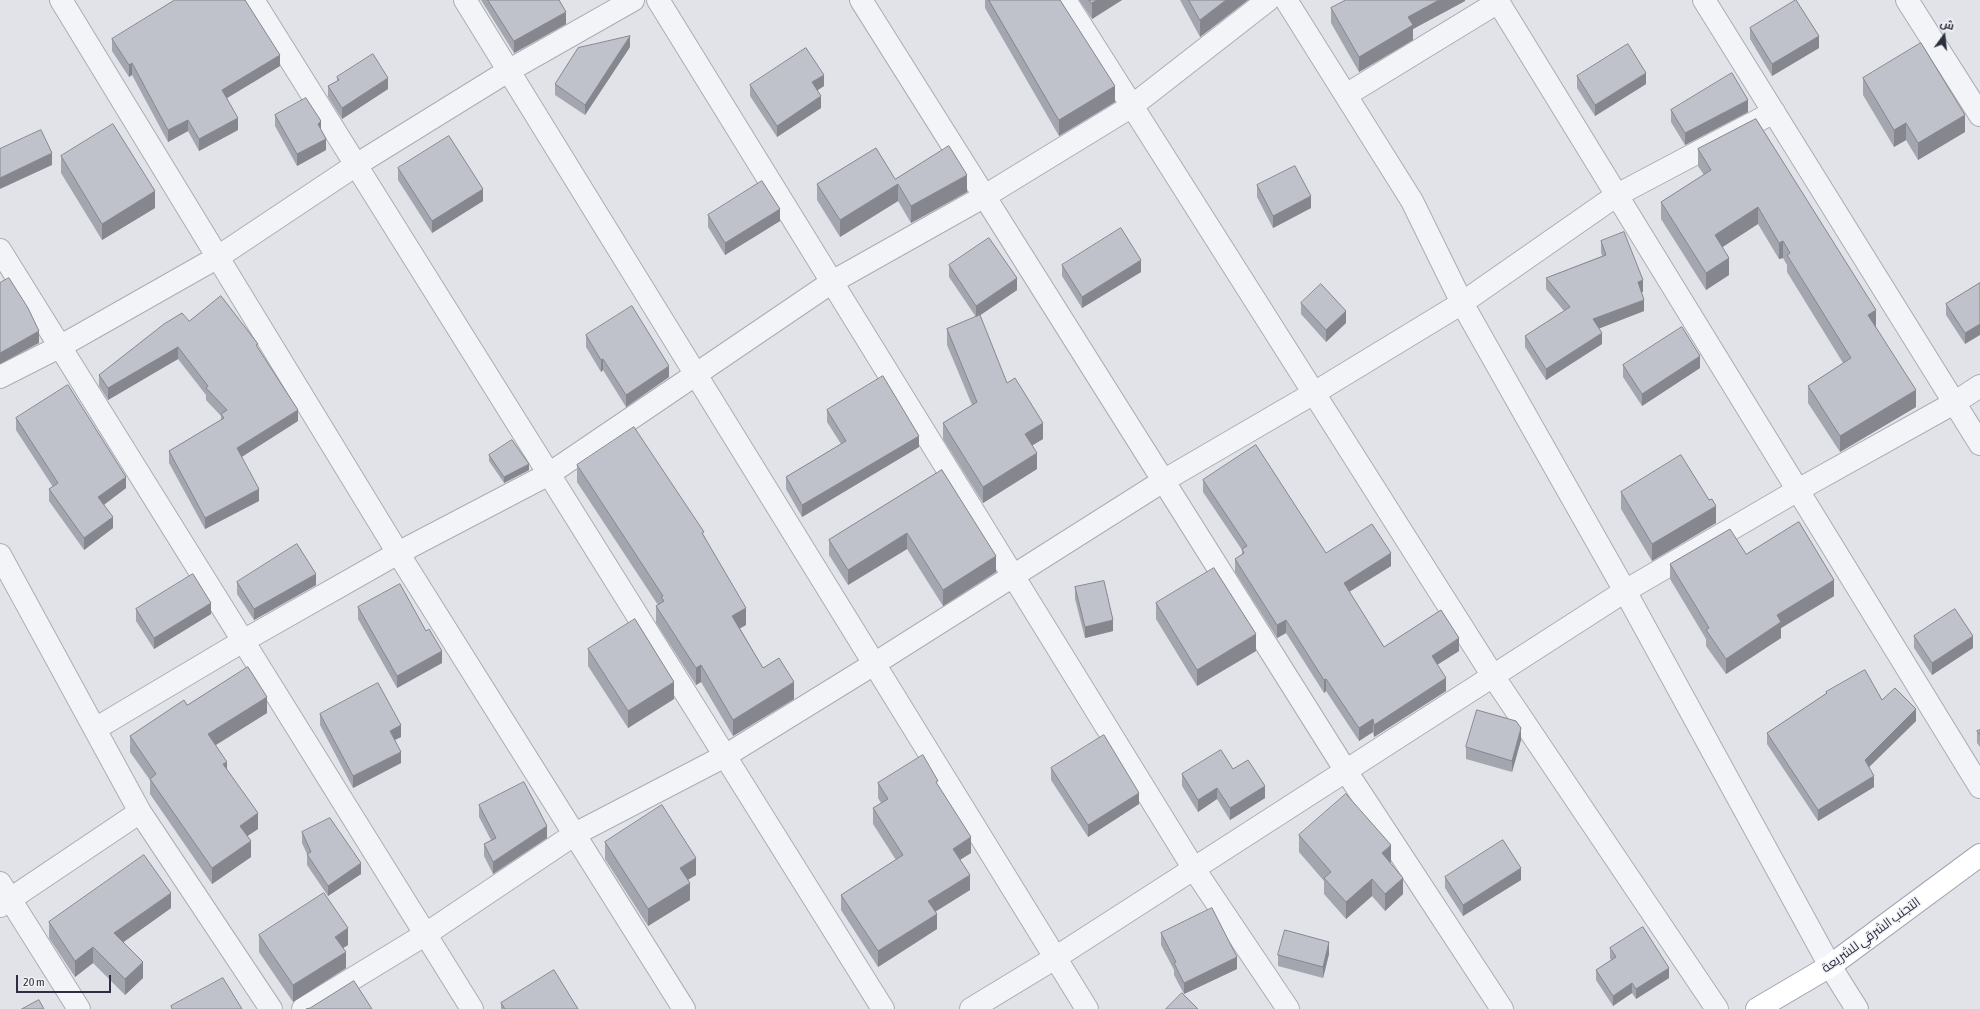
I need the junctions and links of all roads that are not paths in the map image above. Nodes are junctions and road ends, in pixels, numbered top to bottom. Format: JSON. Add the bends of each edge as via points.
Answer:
{"nodes":[{"id":1,"x":61,"y":0,"type":"edge"},
{"id":2,"x":253,"y":0,"type":"edge"},
{"id":3,"x":465,"y":0,"type":"edge"},
{"id":4,"x":633,"y":0,"type":"edge"},
{"id":5,"x":658,"y":0,"type":"edge"},
{"id":6,"x":861,"y":0,"type":"edge"},
{"id":7,"x":1065,"y":0,"type":"edge"},
{"id":8,"x":1268,"y":0,"type":"edge"},
{"id":9,"x":1286,"y":0,"type":"edge"},
{"id":10,"x":1704,"y":0,"type":"edge"},
{"id":11,"x":1907,"y":0,"type":"edge"},
{"id":12,"x":1497,"y":1,"type":"edge"},
{"id":13,"x":508,"y":71,"type":"junction"},
{"id":14,"x":1346,"y":95,"type":"junction"},
{"id":15,"x":1132,"y":106,"type":"junction"},
{"id":16,"x":1774,"y":112,"type":"junction"},
{"id":17,"x":1980,"y":115,"type":"edge"},
{"id":18,"x":356,"y":165,"type":"junction"},
{"id":19,"x":1617,"y":195,"type":"junction"},
{"id":20,"x":984,"y":196,"type":"junction"},
{"id":21,"x":0,"y":250,"type":"edge"},
{"id":22,"x":218,"y":257,"type":"junction"},
{"id":23,"x":832,"y":282,"type":"junction"},
{"id":24,"x":1462,"y":303,"type":"junction"},
{"id":25,"x":61,"y":346,"type":"junction"},
{"id":26,"x":695,"y":374,"type":"junction"},
{"id":27,"x":0,"y":377,"type":"edge"},
{"id":28,"x":1980,"y":386,"type":"edge"},
{"id":29,"x":1314,"y":393,"type":"junction"},
{"id":30,"x":1954,"y":403,"type":"junction"},
{"id":31,"x":1980,"y":444,"type":"edge"},
{"id":32,"x":549,"y":474,"type":"junction"},
{"id":33,"x":1163,"y":481,"type":"junction"},
{"id":34,"x":1798,"y":490,"type":"junction"},
{"id":35,"x":398,"y":553,"type":"junction"},
{"id":36,"x":0,"y":555,"type":"edge"},
{"id":37,"x":1013,"y":575,"type":"junction"},
{"id":38,"x":1625,"y":591,"type":"junction"},
{"id":39,"x":243,"y":641,"type":"junction"},
{"id":40,"x":874,"y":664,"type":"junction"},
{"id":41,"x":1493,"y":676,"type":"junction"},
{"id":42,"x":95,"y":729,"type":"junction"},
{"id":43,"x":725,"y":756,"type":"junction"},
{"id":44,"x":1346,"y":771,"type":"junction"},
{"id":45,"x":1980,"y":786,"type":"edge"},
{"id":46,"x":140,"y":812,"type":"junction"},
{"id":47,"x":575,"y":834,"type":"junction"},
{"id":48,"x":1980,"y":855,"type":"edge"},
{"id":49,"x":1194,"y":869,"type":"junction"},
{"id":50,"x":3,"y":896,"type":"edge"},
{"id":51,"x":426,"y":934,"type":"junction"},
{"id":52,"x":1055,"y":958,"type":"junction"},
{"id":53,"x":1830,"y":966,"type":"junction"},
{"id":54,"x":79,"y":1009,"type":"edge"},
{"id":55,"x":271,"y":1009,"type":"edge"},
{"id":56,"x":303,"y":1009,"type":"edge"},
{"id":57,"x":472,"y":1009,"type":"edge"},
{"id":58,"x":684,"y":1009,"type":"edge"},
{"id":59,"x":883,"y":1009,"type":"edge"},
{"id":60,"x":971,"y":1009,"type":"edge"},
{"id":61,"x":1087,"y":1009,"type":"edge"},
{"id":62,"x":1288,"y":1009,"type":"edge"},
{"id":63,"x":1502,"y":1009,"type":"edge"},
{"id":64,"x":1717,"y":1009,"type":"edge"},
{"id":65,"x":1758,"y":1009,"type":"edge"},
{"id":66,"x":1857,"y":1009,"type":"edge"}],
"edges":[{"from":1,"to":22,"type":"street"},
{"from":2,"to":18,"type":"street"},
{"from":3,"to":13,"type":"street"},
{"from":4,"to":13,"type":"street"},
{"from":5,"to":23,"type":"street"},
{"from":6,"to":20,"type":"street"},
{"from":7,"to":15,"type":"street"},
{"from":8,"to":15,"type":"street"},
{"from":9,"to":14,"type":"street"},
{"from":10,"to":16,"type":"street"},
{"from":11,"to":17,"type":"street"},
{"from":12,"to":14,"type":"street"},
{"from":12,"to":19,"type":"street"},
{"from":13,"to":18,"type":"street"},
{"from":13,"to":26,"type":"street"},
{"from":14,"to":24,"type":"street","via":[[1412,201]]},
{"from":15,"to":20,"type":"street"},
{"from":15,"to":29,"type":"street"},
{"from":16,"to":19,"type":"street"},
{"from":16,"to":30,"type":"street"},
{"from":18,"to":22,"type":"street"},
{"from":18,"to":32,"type":"street"},
{"from":19,"to":24,"type":"street"},
{"from":19,"to":34,"type":"street"},
{"from":20,"to":23,"type":"street"},
{"from":20,"to":33,"type":"street"},
{"from":21,"to":25,"type":"street"},
{"from":22,"to":25,"type":"street"},
{"from":22,"to":35,"type":"street"},
{"from":23,"to":26,"type":"street"},
{"from":23,"to":37,"type":"street"},
{"from":24,"to":29,"type":"street"},
{"from":24,"to":38,"type":"street"},
{"from":25,"to":27,"type":"street"},
{"from":25,"to":39,"type":"street"},
{"from":26,"to":32,"type":"street"},
{"from":26,"to":40,"type":"street"},
{"from":28,"to":30,"type":"street"},
{"from":29,"to":33,"type":"street"},
{"from":29,"to":41,"type":"street"},
{"from":30,"to":31,"type":"street"},
{"from":30,"to":34,"type":"street"},
{"from":32,"to":35,"type":"street"},
{"from":32,"to":43,"type":"street"},
{"from":33,"to":37,"type":"street"},
{"from":33,"to":44,"type":"street"},
{"from":34,"to":38,"type":"street"},
{"from":34,"to":45,"type":"street"},
{"from":35,"to":39,"type":"street"},
{"from":35,"to":47,"type":"street"},
{"from":36,"to":42,"type":"street"},
{"from":37,"to":40,"type":"street"},
{"from":37,"to":49,"type":"street"},
{"from":38,"to":41,"type":"street"},
{"from":38,"to":53,"type":"street"},
{"from":39,"to":42,"type":"street"},
{"from":39,"to":51,"type":"street"},
{"from":40,"to":43,"type":"street"},
{"from":40,"to":52,"type":"street"},
{"from":41,"to":44,"type":"street"},
{"from":41,"to":64,"type":"street"},
{"from":42,"to":46,"type":"street"},
{"from":43,"to":47,"type":"street"},
{"from":43,"to":59,"type":"street"},
{"from":44,"to":49,"type":"street"},
{"from":44,"to":63,"type":"street"},
{"from":46,"to":50,"type":"street"},
{"from":46,"to":55,"type":"street"},
{"from":47,"to":51,"type":"street"},
{"from":47,"to":58,"type":"street"},
{"from":48,"to":53,"type":"main road","name":"التجنب الشرقي للشريعة"},
{"from":49,"to":52,"type":"street"},
{"from":49,"to":62,"type":"street"},
{"from":50,"to":54,"type":"street"},
{"from":51,"to":56,"type":"street"},
{"from":51,"to":57,"type":"street"},
{"from":52,"to":60,"type":"street"},
{"from":52,"to":61,"type":"street"},
{"from":53,"to":65,"type":"main road","name":"التجنب الشرقي للشريعة"},
{"from":53,"to":66,"type":"street"}]}
